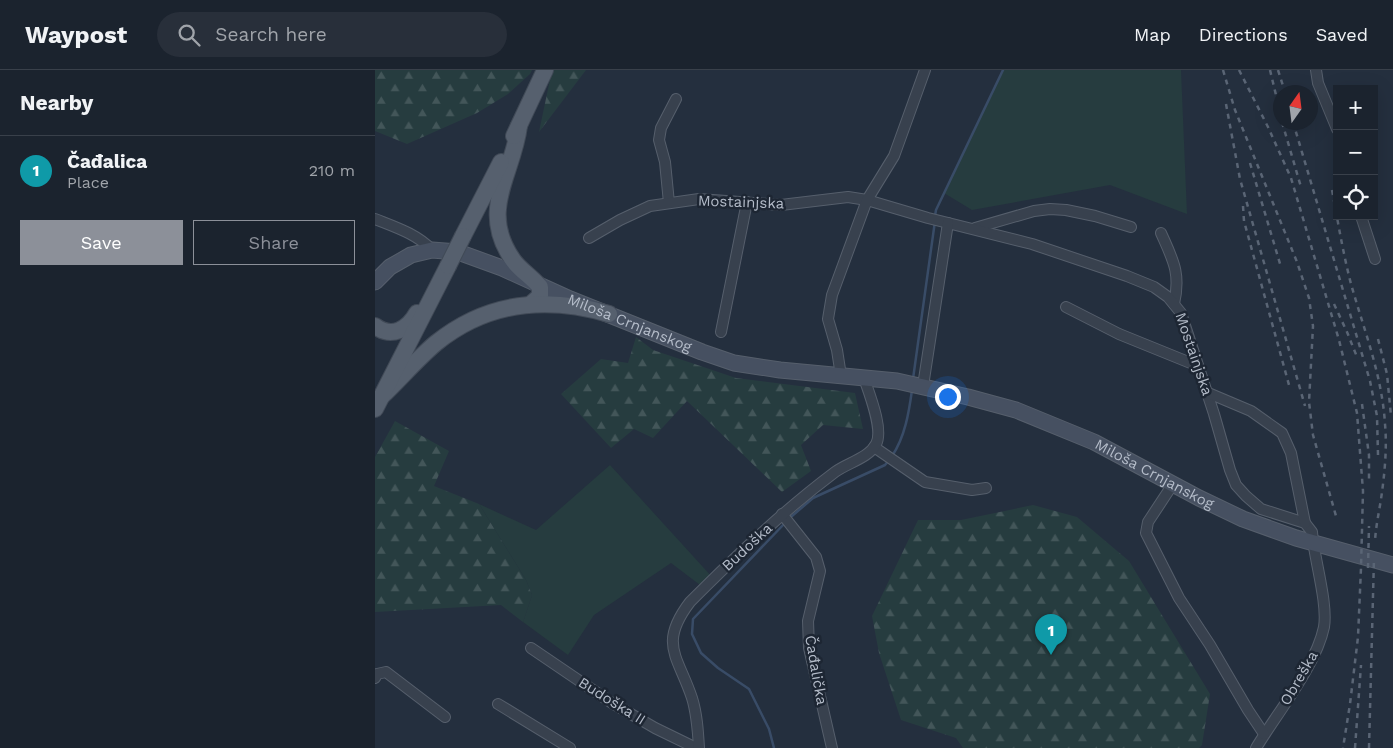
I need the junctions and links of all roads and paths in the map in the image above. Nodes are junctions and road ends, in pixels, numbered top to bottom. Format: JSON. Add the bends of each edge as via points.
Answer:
{"nodes":[{"id":1,"x":545,"y":70,"type":"edge"},
{"id":2,"x":925,"y":70,"type":"edge"},
{"id":3,"x":1316,"y":70,"type":"edge"},
{"id":4,"x":676,"y":99,"type":"dead end"},
{"id":5,"x":1333,"y":119,"type":"edge"},
{"id":6,"x":519,"y":126,"type":"junction"},
{"id":7,"x":867,"y":200,"type":"junction"},
{"id":8,"x":747,"y":202,"type":"junction"},
{"id":9,"x":669,"y":203,"type":"junction"},
{"id":10,"x":375,"y":219,"type":"edge"},
{"id":11,"x":1362,"y":220,"type":"edge"},
{"id":12,"x":946,"y":223,"type":"junction"},
{"id":13,"x":1131,"y":228,"type":"dead end"},
{"id":14,"x":972,"y":229,"type":"junction"},
{"id":15,"x":1161,"y":233,"type":"dead end"},
{"id":16,"x":589,"y":238,"type":"dead end"},
{"id":17,"x":432,"y":250,"type":"junction"},
{"id":18,"x":1375,"y":259,"type":"dead end"},
{"id":19,"x":446,"y":269,"type":"junction"},
{"id":20,"x":375,"y":282,"type":"edge"},
{"id":21,"x":539,"y":285,"type":"junction"},
{"id":22,"x":531,"y":304,"type":"junction"},
{"id":23,"x":1174,"y":304,"type":"junction"},
{"id":24,"x":1066,"y":307,"type":"dead end"},
{"id":25,"x":609,"y":314,"type":"junction"},
{"id":26,"x":375,"y":326,"type":"edge"},
{"id":27,"x":721,"y":332,"type":"dead end"},
{"id":28,"x":1198,"y":366,"type":"junction"},
{"id":29,"x":841,"y":376,"type":"junction"},
{"id":30,"x":864,"y":378,"type":"junction"},
{"id":31,"x":920,"y":386,"type":"junction"},
{"id":32,"x":1207,"y":392,"type":"junction"},
{"id":33,"x":378,"y":403,"type":"edge"},
{"id":34,"x":878,"y":450,"type":"junction"},
{"id":35,"x":1173,"y":484,"type":"junction"},
{"id":36,"x":986,"y":488,"type":"dead end"},
{"id":37,"x":782,"y":514,"type":"junction"},
{"id":38,"x":1305,"y":523,"type":"junction"},
{"id":39,"x":1313,"y":542,"type":"junction"},
{"id":40,"x":1393,"y":565,"type":"edge"},
{"id":41,"x":531,"y":648,"type":"dead end"},
{"id":42,"x":375,"y":678,"type":"edge"},
{"id":43,"x":498,"y":704,"type":"dead end"},
{"id":44,"x":445,"y":717,"type":"dead end"},
{"id":45,"x":1265,"y":734,"type":"junction"},
{"id":46,"x":571,"y":748,"type":"edge"},
{"id":47,"x":697,"y":748,"type":"edge"},
{"id":48,"x":833,"y":748,"type":"edge"},
{"id":49,"x":1256,"y":748,"type":"edge"}],
"edges":[{"from":1,"to":6,"type":"main road"},
{"from":2,"to":7,"type":"street","via":[[894,156]]},
{"from":3,"to":5,"type":"street"},
{"from":4,"to":9,"type":"street","via":[[661,128],[659,140]]},
{"from":6,"to":19,"type":"main road","bridge":true},
{"from":6,"to":21,"type":"main road","via":[[515,151],[499,196],[499,224],[503,242],[513,260]]},
{"from":7,"to":8,"type":"street","name":"Mostainjska","via":[[848,197],[781,204]]},
{"from":7,"to":12,"type":"street","name":"Mostainjska"},
{"from":7,"to":29,"type":"street","via":[[832,295],[828,319]]},
{"from":8,"to":9,"type":"street","name":"Mostainjska","via":[[699,199]]},
{"from":8,"to":27,"type":"street"},
{"from":9,"to":16,"type":"street","name":"Mostainjska","via":[[650,206]]},
{"from":10,"to":17,"type":"street","via":[[411,234]]},
{"from":11,"to":18,"type":"street"},
{"from":12,"to":14,"type":"street","name":"Mostainjska"},
{"from":12,"to":31,"type":"street"},
{"from":13,"to":14,"type":"street","via":[[1095,216],[1050,209]]},
{"from":14,"to":23,"type":"street","name":"Mostainjska","via":[[1032,244],[1127,276],[1154,287]]},
{"from":15,"to":23,"type":"street","via":[[1175,263],[1178,286]]},
{"from":17,"to":20,"type":"main road","name":"Miloša Crnjanskog","via":[[401,259]]},
{"from":17,"to":21,"type":"main road","name":"Miloša Crnjanskog","via":[[466,255]]},
{"from":19,"to":26,"type":"main road","via":[[406,327],[390,332]]},
{"from":19,"to":33,"type":"main road"},
{"from":21,"to":22,"type":"main road","via":[[540,296]]},
{"from":21,"to":25,"type":"main road","name":"Miloša Crnjanskog"},
{"from":22,"to":25,"type":"main road","via":[[569,304]]},
{"from":22,"to":33,"type":"main road","via":[[489,313],[457,328],[432,346]]},
{"from":23,"to":28,"type":"street","name":"Mostainjska","via":[[1181,313]]},
{"from":24,"to":28,"type":"street","via":[[1119,334]]},
{"from":25,"to":29,"type":"main road","name":"Miloša Crnjanskog","via":[[734,363]]},
{"from":28,"to":32,"type":"street","name":"Mostainjska"},
{"from":29,"to":30,"type":"main road","name":"Miloša Crnjanskog"},
{"from":30,"to":31,"type":"main road","name":"Miloša Crnjanskog"},
{"from":30,"to":34,"type":"street","via":[[877,424]]},
{"from":31,"to":35,"type":"main road","name":"Miloša Crnjanskog","via":[[998,404],[1035,417],[1094,442]]},
{"from":32,"to":38,"type":"street","name":"Mostainjska","via":[[1236,485],[1261,509]]},
{"from":32,"to":38,"type":"street","via":[[1251,411],[1283,433],[1291,453]]},
{"from":34,"to":36,"type":"street","via":[[925,482],[972,490]]},
{"from":34,"to":37,"type":"street","name":"Budoška","via":[[837,470]]},
{"from":35,"to":39,"type":"main road","name":"Miloša Crnjanskog","via":[[1243,519]]},
{"from":35,"to":45,"type":"street","via":[[1148,522],[1146,533],[1179,598]]},
{"from":37,"to":47,"type":"street","name":"Budoška","via":[[690,602],[674,628],[674,654],[692,698]]},
{"from":37,"to":48,"type":"street","name":"Čađalička","via":[[816,557],[820,571],[809,622],[809,648]]},
{"from":38,"to":39,"type":"street","via":[[1312,532]]},
{"from":39,"to":40,"type":"main road","name":"Miloša Crnjanskog"},
{"from":39,"to":45,"type":"street","name":"Obreška","via":[[1324,627],[1311,662]]},
{"from":41,"to":47,"type":"street","name":"Budoška II","via":[[612,703]]},
{"from":42,"to":44,"type":"street","via":[[385,672]]},
{"from":43,"to":46,"type":"street"},
{"from":45,"to":49,"type":"street","name":"Obreška"}]}
